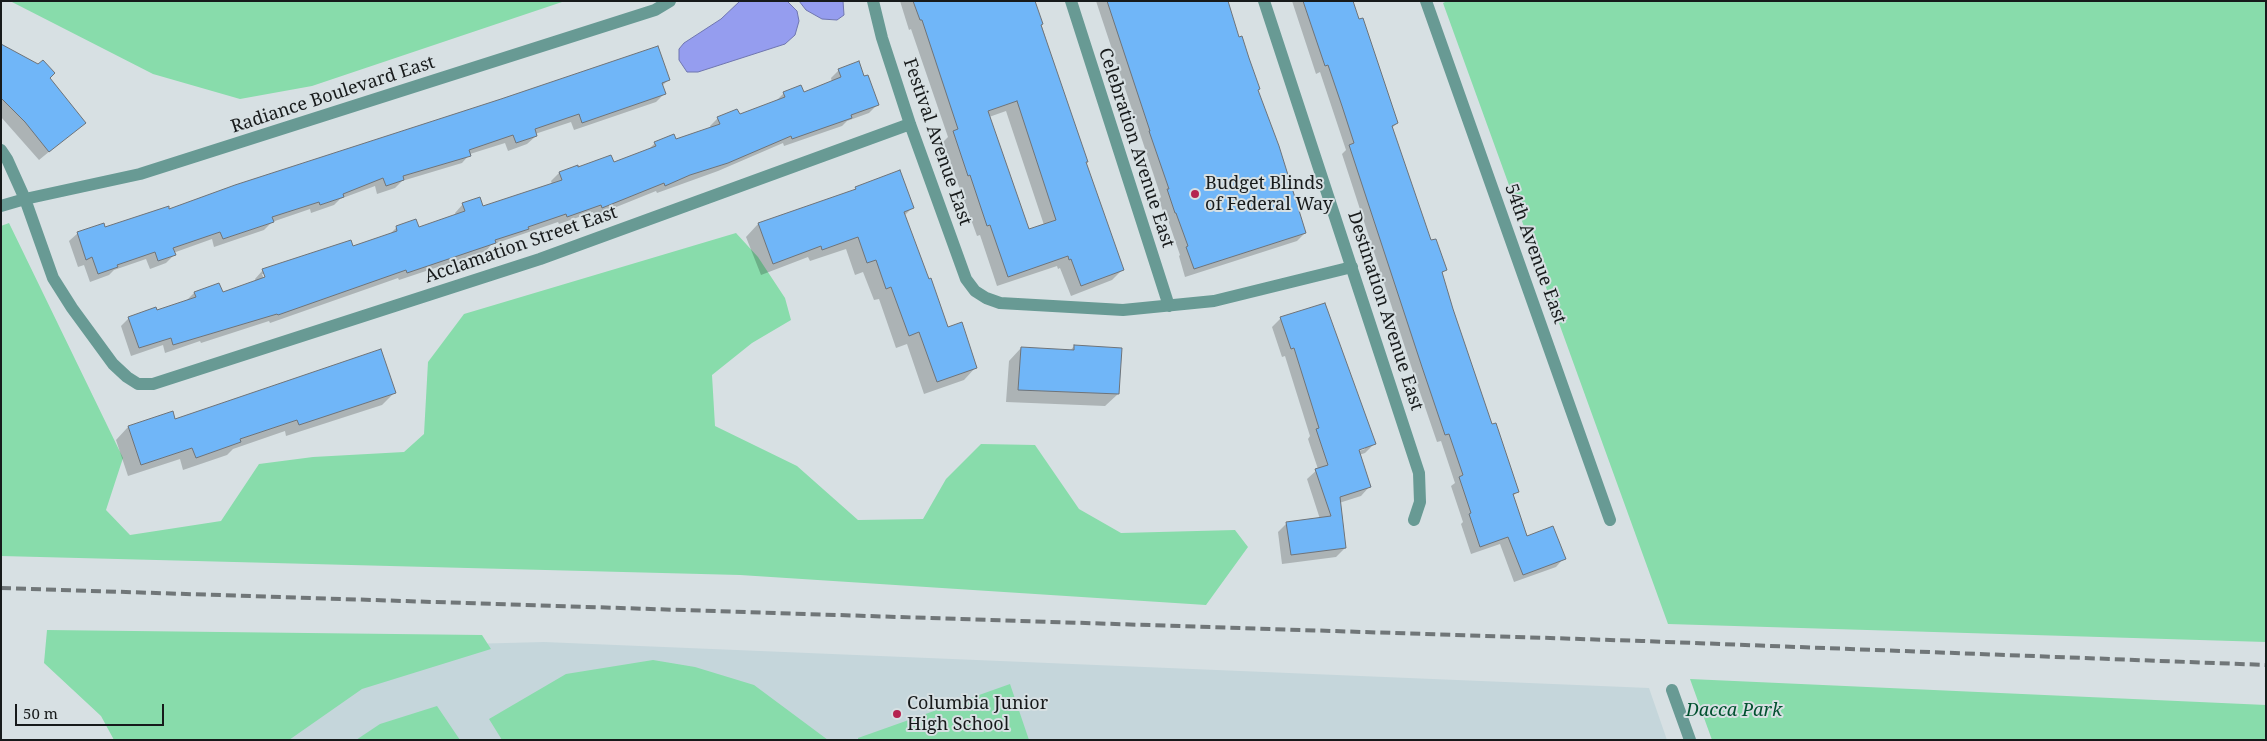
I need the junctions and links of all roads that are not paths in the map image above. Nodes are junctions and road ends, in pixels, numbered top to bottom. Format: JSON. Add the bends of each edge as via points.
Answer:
{"nodes":[{"id":1,"x":670,"y":1,"type":"edge"},
{"id":2,"x":873,"y":1,"type":"edge"},
{"id":3,"x":1071,"y":1,"type":"edge"},
{"id":4,"x":1264,"y":1,"type":"edge"},
{"id":5,"x":1426,"y":1,"type":"edge"},
{"id":6,"x":910,"y":124,"type":"junction"},
{"id":7,"x":1,"y":150,"type":"edge"},
{"id":8,"x":24,"y":198,"type":"junction"},
{"id":9,"x":1,"y":206,"type":"edge"},
{"id":10,"x":1352,"y":267,"type":"junction"},
{"id":11,"x":1169,"y":306,"type":"junction"},
{"id":12,"x":1414,"y":520,"type":"dead end"},
{"id":13,"x":1610,"y":520,"type":"dead end"},
{"id":14,"x":1672,"y":690,"type":"dead end"},
{"id":15,"x":1690,"y":740,"type":"edge"}],
"edges":[{"from":1,"to":8,"type":"street","name":"Radiance Boulevard East","via":[[655,10],[140,174]]},
{"from":2,"to":6,"type":"street","name":"Festival Avenue East"},
{"from":3,"to":11,"type":"street","name":"Celebration Avenue East"},
{"from":4,"to":10,"type":"street","name":"Destination Avenue East"},
{"from":5,"to":13,"type":"street","name":"54th Avenue East"},
{"from":6,"to":8,"type":"street","name":"Acclamation Street East","via":[[540,259],[153,384],[138,384],[113,364],[53,278]]},
{"from":6,"to":11,"type":"street","name":"Festival Avenue East","via":[[966,279],[975,291],[1000,303],[1123,310]]},
{"from":7,"to":8,"type":"street"},
{"from":8,"to":9,"type":"street","name":"Radiance Boulevard East"},
{"from":10,"to":11,"type":"street","via":[[1214,301]]},
{"from":10,"to":12,"type":"street","name":"Destination Avenue East","via":[[1420,473],[1420,502]]},
{"from":14,"to":15,"type":"street"}]}
